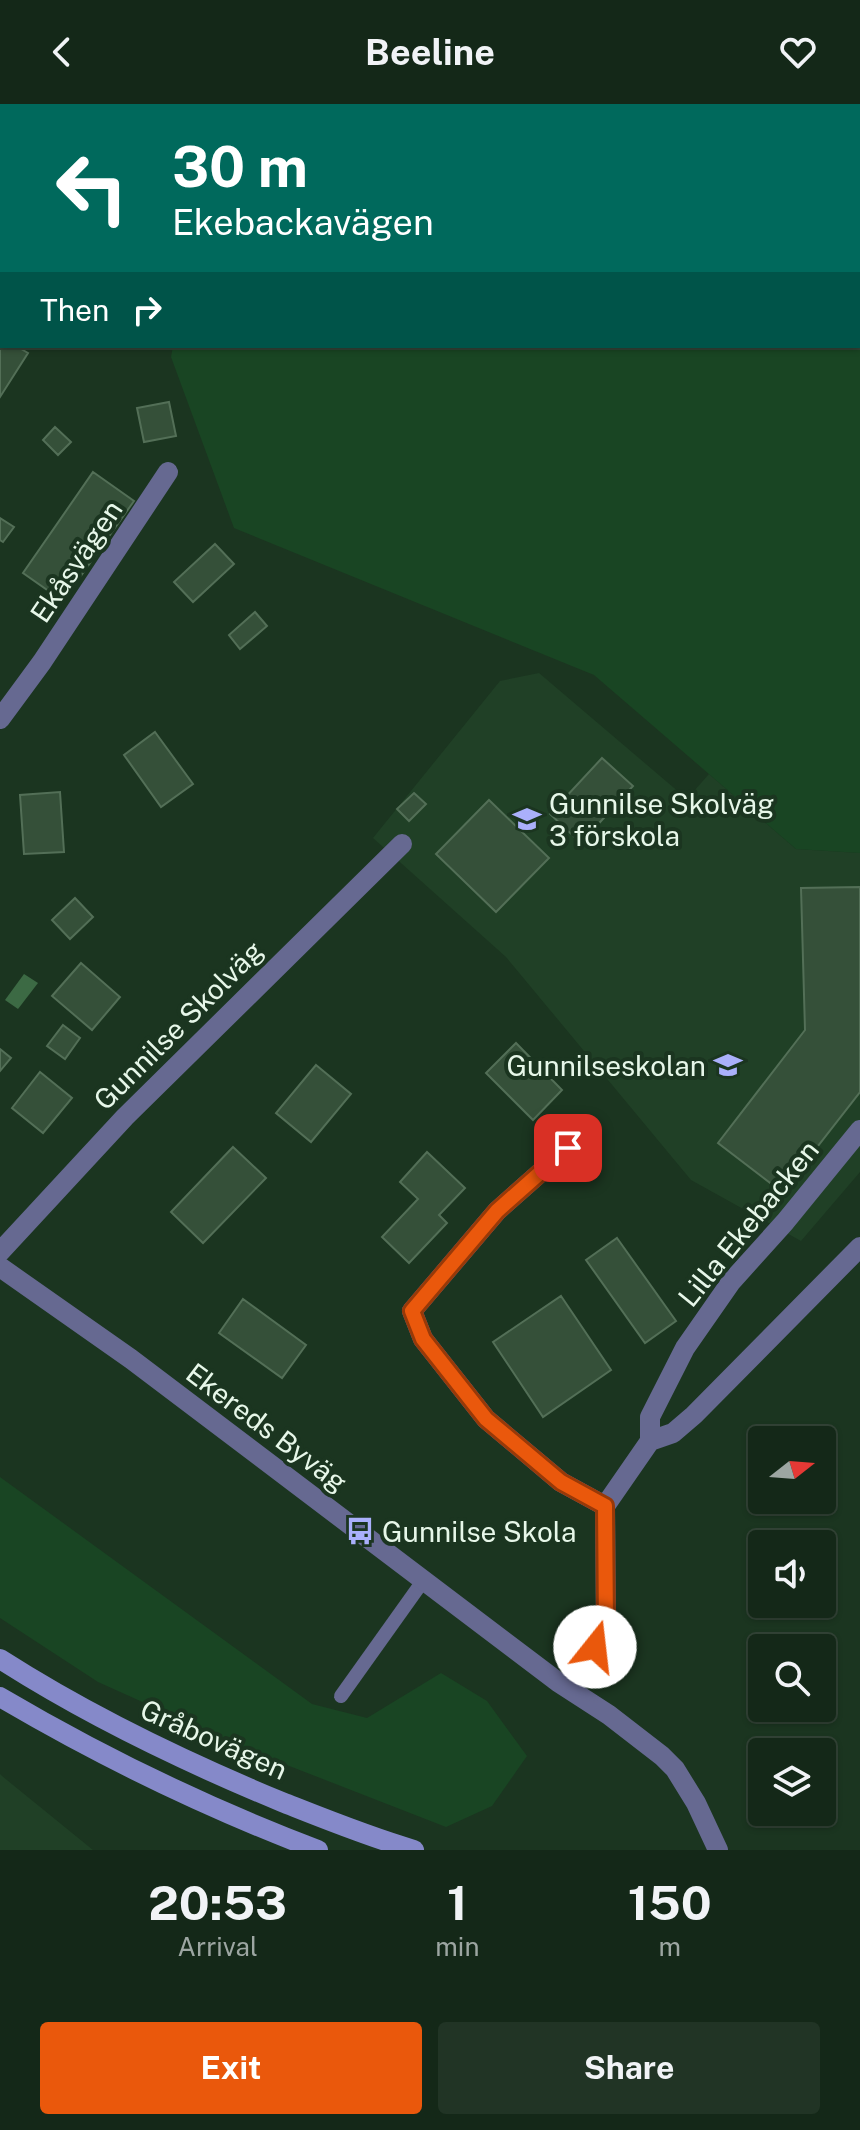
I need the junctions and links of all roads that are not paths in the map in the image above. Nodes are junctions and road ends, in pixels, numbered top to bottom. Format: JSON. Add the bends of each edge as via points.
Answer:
{"nodes":[{"id":1,"x":168,"y":472,"type":"dead end"},
{"id":2,"x":0,"y":719,"type":"edge"},
{"id":3,"x":402,"y":844,"type":"dead end"},
{"id":4,"x":860,"y":1130,"type":"edge"},
{"id":5,"x":568,"y":1148,"type":"dead end"},
{"id":6,"x":860,"y":1247,"type":"edge"},
{"id":7,"x":0,"y":1252,"type":"edge"},
{"id":8,"x":0,"y":1267,"type":"edge"},
{"id":9,"x":650,"y":1441,"type":"junction"},
{"id":10,"x":605,"y":1506,"type":"junction"},
{"id":11,"x":423,"y":1581,"type":"junction"},
{"id":12,"x":0,"y":1659,"type":"edge"},
{"id":13,"x":566,"y":1686,"type":"junction"},
{"id":14,"x":341,"y":1696,"type":"dead end"},
{"id":15,"x":0,"y":1697,"type":"edge"},
{"id":16,"x":318,"y":1850,"type":"edge"},
{"id":17,"x":414,"y":1850,"type":"edge"},
{"id":18,"x":718,"y":1850,"type":"edge"}],
"edges":[{"from":1,"to":2,"type":"street","name":"Ekåsvägen"},
{"from":3,"to":7,"type":"street","name":"Gunnilse Skolväg","via":[[125,1117]]},
{"from":4,"to":9,"type":"street","name":"Lilla Ekebacken","via":[[731,1282],[685,1348],[650,1417]]},
{"from":5,"to":10,"type":"street","via":[[497,1211],[412,1311],[423,1339],[486,1419],[561,1482]]},
{"from":6,"to":9,"type":"street","name":"Lilla Ekebacken","via":[[694,1415],[673,1433]]},
{"from":8,"to":11,"type":"street","name":"Ekereds Byväg","via":[[143,1368]]},
{"from":9,"to":10,"type":"street","name":"Lilla Ekebacken"},
{"from":10,"to":13,"type":"street","via":[[606,1626]]},
{"from":11,"to":13,"type":"street","name":"Ekereds Byväg"},
{"from":11,"to":14,"type":"lane"},
{"from":12,"to":17,"type":"main road","name":"Gråbovägen","via":[[125,1731],[219,1776]]},
{"from":13,"to":18,"type":"street","name":"Ekereds Byväg","via":[[662,1756],[682,1780]]},
{"from":15,"to":16,"type":"main road","via":[[153,1781]]}]}
